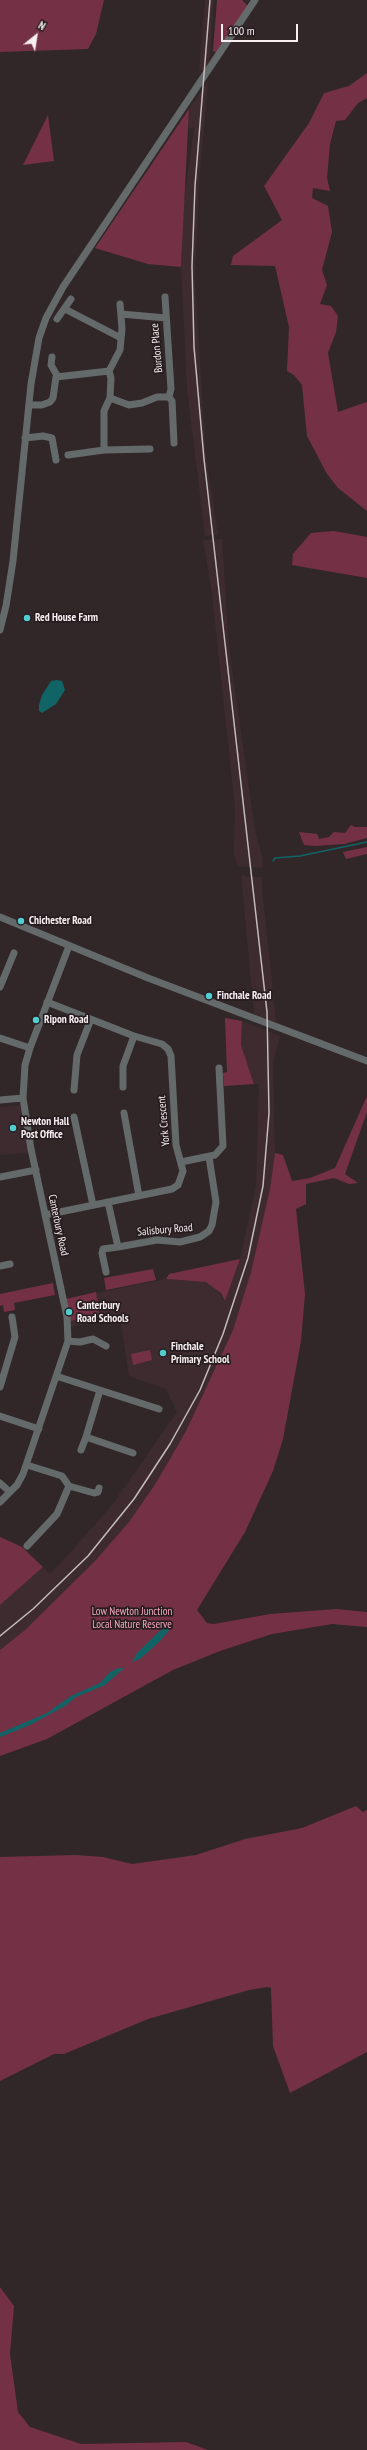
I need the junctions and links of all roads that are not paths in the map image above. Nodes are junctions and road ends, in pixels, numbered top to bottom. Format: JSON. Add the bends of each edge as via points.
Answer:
{"nodes":[{"id":1,"x":255,"y":0,"type":"edge"},
{"id":2,"x":165,"y":297,"type":"dead end"},
{"id":3,"x":71,"y":299,"type":"dead end"},
{"id":4,"x":120,"y":304,"type":"dead end"},
{"id":5,"x":65,"y":309,"type":"junction"},
{"id":6,"x":121,"y":314,"type":"junction"},
{"id":7,"x":166,"y":318,"type":"junction"},
{"id":8,"x":57,"y":320,"type":"dead end"},
{"id":9,"x":121,"y":338,"type":"junction"},
{"id":10,"x":52,"y":357,"type":"dead end"},
{"id":11,"x":109,"y":371,"type":"junction"},
{"id":12,"x":58,"y":377,"type":"junction"},
{"id":13,"x":169,"y":397,"type":"junction"},
{"id":14,"x":110,"y":398,"type":"junction"},
{"id":15,"x":29,"y":405,"type":"junction"},
{"id":16,"x":26,"y":438,"type":"junction"},
{"id":17,"x":174,"y":443,"type":"dead end"},
{"id":18,"x":104,"y":450,"type":"junction"},
{"id":19,"x":150,"y":450,"type":"dead end"},
{"id":20,"x":68,"y":455,"type":"dead end"},
{"id":21,"x":56,"y":460,"type":"dead end"},
{"id":22,"x":0,"y":630,"type":"edge"},
{"id":23,"x":0,"y":917,"type":"edge"},
{"id":24,"x":69,"y":946,"type":"junction"},
{"id":25,"x":14,"y":952,"type":"dead end"},
{"id":26,"x":0,"y":987,"type":"edge"},
{"id":27,"x":47,"y":1002,"type":"junction"},
{"id":28,"x":91,"y":1019,"type":"junction"},
{"id":29,"x":134,"y":1036,"type":"junction"},
{"id":30,"x":0,"y":1038,"type":"edge"},
{"id":31,"x":30,"y":1048,"type":"junction"},
{"id":32,"x":367,"y":1061,"type":"edge"},
{"id":33,"x":220,"y":1068,"type":"dead end"},
{"id":34,"x":123,"y":1087,"type":"dead end"},
{"id":35,"x":74,"y":1090,"type":"dead end"},
{"id":36,"x":23,"y":1098,"type":"junction"},
{"id":37,"x":0,"y":1100,"type":"edge"},
{"id":38,"x":124,"y":1114,"type":"dead end"},
{"id":39,"x":74,"y":1117,"type":"dead end"},
{"id":40,"x":208,"y":1157,"type":"junction"},
{"id":41,"x":181,"y":1162,"type":"junction"},
{"id":42,"x":36,"y":1170,"type":"junction"},
{"id":43,"x":0,"y":1177,"type":"edge"},
{"id":44,"x":139,"y":1196,"type":"junction"},
{"id":45,"x":108,"y":1202,"type":"junction"},
{"id":46,"x":93,"y":1205,"type":"junction"},
{"id":47,"x":45,"y":1215,"type":"junction"},
{"id":48,"x":118,"y":1247,"type":"junction"},
{"id":49,"x":10,"y":1264,"type":"dead end"},
{"id":50,"x":0,"y":1266,"type":"edge"},
{"id":51,"x":106,"y":1272,"type":"dead end"},
{"id":52,"x":12,"y":1317,"type":"dead end"},
{"id":53,"x":68,"y":1341,"type":"junction"},
{"id":54,"x":106,"y":1346,"type":"dead end"},
{"id":55,"x":56,"y":1376,"type":"junction"},
{"id":56,"x":0,"y":1387,"type":"edge"},
{"id":57,"x":100,"y":1390,"type":"junction"},
{"id":58,"x":159,"y":1409,"type":"dead end"},
{"id":59,"x":0,"y":1416,"type":"edge"},
{"id":60,"x":39,"y":1429,"type":"junction"},
{"id":61,"x":86,"y":1437,"type":"junction"},
{"id":62,"x":81,"y":1450,"type":"dead end"},
{"id":63,"x":133,"y":1453,"type":"dead end"},
{"id":64,"x":27,"y":1465,"type":"junction"},
{"id":65,"x":0,"y":1483,"type":"edge"},
{"id":66,"x":69,"y":1486,"type":"junction"},
{"id":67,"x":100,"y":1488,"type":"dead end"},
{"id":68,"x":10,"y":1492,"type":"junction"},
{"id":69,"x":0,"y":1502,"type":"edge"},
{"id":70,"x":27,"y":1546,"type":"dead end"}],
"edges":[{"from":1,"to":15,"type":"street","via":[[54,303],[39,338]]},
{"from":2,"to":7,"type":"street","name":"Burdon Place"},
{"from":3,"to":5,"type":"street"},
{"from":4,"to":6,"type":"street"},
{"from":5,"to":8,"type":"street"},
{"from":5,"to":9,"type":"street"},
{"from":6,"to":7,"type":"street"},
{"from":6,"to":9,"type":"street"},
{"from":7,"to":13,"type":"street","name":"Burdon Place","via":[[171,389]]},
{"from":9,"to":11,"type":"street","via":[[120,350]]},
{"from":10,"to":12,"type":"street","via":[[51,365]]},
{"from":11,"to":12,"type":"street"},
{"from":11,"to":14,"type":"street"},
{"from":12,"to":15,"type":"street","via":[[50,402]]},
{"from":13,"to":14,"type":"street","via":[[157,397],[129,405]]},
{"from":13,"to":17,"type":"street","name":"Burdon Place","via":[[172,401]]},
{"from":14,"to":18,"type":"street","via":[[104,411]]},
{"from":15,"to":16,"type":"street"},
{"from":16,"to":21,"type":"street","via":[[52,438]]},
{"from":16,"to":22,"type":"street","via":[[12,569]]},
{"from":18,"to":19,"type":"street"},
{"from":18,"to":20,"type":"street"},
{"from":23,"to":24,"type":"street"},
{"from":24,"to":27,"type":"street","name":"Canterbury Road"},
{"from":24,"to":32,"type":"street"},
{"from":25,"to":26,"type":"street"},
{"from":27,"to":28,"type":"street","name":"York Crescent"},
{"from":27,"to":31,"type":"street","name":"Canterbury Road"},
{"from":28,"to":29,"type":"street","name":"York Crescent"},
{"from":28,"to":35,"type":"street","via":[[77,1055]]},
{"from":29,"to":34,"type":"street","via":[[123,1066]]},
{"from":29,"to":41,"type":"street","name":"York Crescent","via":[[162,1044],[171,1056],[176,1145]]},
{"from":30,"to":31,"type":"street"},
{"from":31,"to":36,"type":"street","name":"Canterbury Road","via":[[25,1065]]},
{"from":33,"to":40,"type":"street","via":[[223,1146],[219,1152]]},
{"from":36,"to":37,"type":"street"},
{"from":36,"to":42,"type":"street","name":"Canterbury Road"},
{"from":38,"to":44,"type":"street"},
{"from":39,"to":46,"type":"street"},
{"from":40,"to":41,"type":"street"},
{"from":40,"to":48,"type":"street","name":"Salisbury Road","via":[[216,1202],[209,1231],[200,1237],[180,1242],[156,1240]]},
{"from":41,"to":44,"type":"street","name":"York Crescent","via":[[183,1171],[178,1185],[172,1189]]},
{"from":42,"to":43,"type":"street"},
{"from":42,"to":47,"type":"street","name":"Canterbury Road"},
{"from":44,"to":45,"type":"street","name":"York Crescent"},
{"from":45,"to":46,"type":"street","name":"York Crescent"},
{"from":45,"to":48,"type":"street"},
{"from":46,"to":47,"type":"street","name":"York Crescent"},
{"from":47,"to":53,"type":"street","name":"Canterbury Road","via":[[67,1318]]},
{"from":48,"to":51,"type":"street","name":"Salisbury Road","via":[[103,1249]]},
{"from":49,"to":50,"type":"street"},
{"from":52,"to":56,"type":"street","via":[[15,1337]]},
{"from":53,"to":54,"type":"street","via":[[93,1339]]},
{"from":53,"to":55,"type":"street","name":"Canterbury Road"},
{"from":55,"to":57,"type":"street"},
{"from":55,"to":60,"type":"street","name":"Canterbury Road"},
{"from":57,"to":58,"type":"street"},
{"from":57,"to":61,"type":"street"},
{"from":59,"to":60,"type":"street"},
{"from":60,"to":64,"type":"street","name":"Canterbury Road"},
{"from":61,"to":62,"type":"street"},
{"from":61,"to":63,"type":"street"},
{"from":64,"to":66,"type":"street","via":[[62,1476]]},
{"from":64,"to":68,"type":"street","name":"Canterbury Road","via":[[17,1485]]},
{"from":65,"to":68,"type":"street"},
{"from":66,"to":67,"type":"street","via":[[94,1493]]},
{"from":66,"to":70,"type":"street","via":[[57,1514]]},
{"from":68,"to":69,"type":"street","name":"Canterbury Road"}]}
